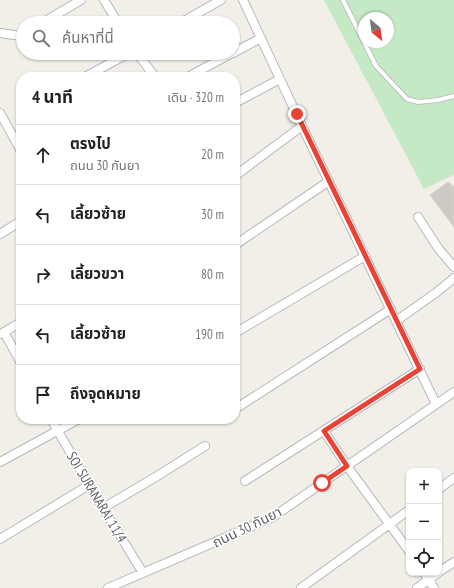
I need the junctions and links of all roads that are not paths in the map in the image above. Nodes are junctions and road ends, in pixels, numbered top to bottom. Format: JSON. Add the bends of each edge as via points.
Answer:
{"nodes":[{"id":1,"x":81,"y":0,"type":"edge"},
{"id":2,"x":104,"y":0,"type":"edge"},
{"id":3,"x":221,"y":0,"type":"edge"},
{"id":4,"x":243,"y":0,"type":"edge"},
{"id":5,"x":343,"y":0,"type":"edge"},
{"id":6,"x":54,"y":16,"type":"edge"},
{"id":7,"x":114,"y":16,"type":"edge"},
{"id":8,"x":192,"y":16,"type":"edge"},
{"id":9,"x":358,"y":30,"type":"edge"},
{"id":10,"x":0,"y":33,"type":"edge"},
{"id":11,"x":16,"y":35,"type":"edge"},
{"id":12,"x":261,"y":38,"type":"junction"},
{"id":13,"x":367,"y":48,"type":"edge"},
{"id":14,"x":240,"y":49,"type":"edge"},
{"id":15,"x":116,"y":60,"type":"edge"},
{"id":16,"x":142,"y":60,"type":"edge"},
{"id":17,"x":220,"y":60,"type":"edge"},
{"id":18,"x":94,"y":72,"type":"edge"},
{"id":19,"x":151,"y":72,"type":"edge"},
{"id":20,"x":197,"y":72,"type":"edge"},
{"id":21,"x":280,"y":79,"type":"junction"},
{"id":22,"x":454,"y":96,"type":"edge"},
{"id":23,"x":240,"y":101,"type":"edge"},
{"id":24,"x":0,"y":113,"type":"edge"},
{"id":25,"x":302,"y":126,"type":"junction"},
{"id":26,"x":16,"y":142,"type":"edge"},
{"id":27,"x":240,"y":172,"type":"edge"},
{"id":28,"x":329,"y":181,"type":"junction"},
{"id":29,"x":418,"y":217,"type":"dead end"},
{"id":30,"x":16,"y":224,"type":"edge"},
{"id":31,"x":0,"y":234,"type":"edge"},
{"id":32,"x":240,"y":242,"type":"edge"},
{"id":33,"x":365,"y":256,"type":"junction"},
{"id":34,"x":454,"y":267,"type":"edge"},
{"id":35,"x":454,"y":278,"type":"edge"},
{"id":36,"x":391,"y":309,"type":"junction"},
{"id":37,"x":396,"y":321,"type":"junction"},
{"id":38,"x":16,"y":325,"type":"edge"},
{"id":39,"x":240,"y":330,"type":"edge"},
{"id":40,"x":2,"y":334,"type":"edge"},
{"id":41,"x":16,"y":355,"type":"edge"},
{"id":42,"x":420,"y":369,"type":"junction"},
{"id":43,"x":454,"y":392,"type":"edge"},
{"id":44,"x":436,"y":404,"type":"junction"},
{"id":45,"x":240,"y":405,"type":"edge"},
{"id":46,"x":54,"y":424,"type":"edge"},
{"id":47,"x":70,"y":424,"type":"edge"},
{"id":48,"x":58,"y":431,"type":"junction"},
{"id":49,"x":324,"y":431,"type":"junction"},
{"id":50,"x":205,"y":446,"type":"dead end"},
{"id":51,"x":0,"y":462,"type":"edge"},
{"id":52,"x":347,"y":466,"type":"junction"},
{"id":53,"x":454,"y":479,"type":"edge"},
{"id":54,"x":246,"y":481,"type":"dead end"},
{"id":55,"x":89,"y":485,"type":"junction"},
{"id":56,"x":442,"y":487,"type":"edge"},
{"id":57,"x":102,"y":508,"type":"junction"},
{"id":58,"x":406,"y":512,"type":"edge"},
{"id":59,"x":389,"y":524,"type":"junction"},
{"id":60,"x":0,"y":539,"type":"edge"},
{"id":61,"x":406,"y":547,"type":"edge"},
{"id":62,"x":454,"y":562,"type":"edge"},
{"id":63,"x":442,"y":570,"type":"edge"},
{"id":64,"x":143,"y":573,"type":"junction"},
{"id":65,"x":426,"y":576,"type":"edge"},
{"id":66,"x":108,"y":588,"type":"edge"},
{"id":67,"x":301,"y":588,"type":"edge"},
{"id":68,"x":417,"y":588,"type":"edge"},
{"id":69,"x":434,"y":588,"type":"edge"}],
"edges":[{"from":1,"to":6,"type":"street"},
{"from":2,"to":7,"type":"street"},
{"from":3,"to":8,"type":"street"},
{"from":4,"to":12,"type":"street"},
{"from":5,"to":9,"type":"lane"},
{"from":10,"to":11,"type":"street"},
{"from":12,"to":14,"type":"street"},
{"from":12,"to":21,"type":"street"},
{"from":13,"to":22,"type":"lane","via":[[376,66],[407,99],[418,102]]},
{"from":15,"to":18,"type":"street"},
{"from":16,"to":19,"type":"street"},
{"from":17,"to":20,"type":"street"},
{"from":21,"to":23,"type":"street"},
{"from":21,"to":25,"type":"street"},
{"from":24,"to":26,"type":"street"},
{"from":25,"to":27,"type":"street"},
{"from":25,"to":28,"type":"street"},
{"from":28,"to":32,"type":"street"},
{"from":28,"to":33,"type":"street"},
{"from":29,"to":34,"type":"street"},
{"from":30,"to":31,"type":"street"},
{"from":33,"to":36,"type":"street"},
{"from":33,"to":39,"type":"street"},
{"from":35,"to":37,"type":"street"},
{"from":36,"to":37,"type":"street"},
{"from":36,"to":45,"type":"street"},
{"from":37,"to":42,"type":"street"},
{"from":38,"to":40,"type":"street"},
{"from":40,"to":41,"type":"street"},
{"from":42,"to":44,"type":"street"},
{"from":42,"to":49,"type":"street"},
{"from":43,"to":44,"type":"street","name":"ถนน 30 กันยา"},
{"from":44,"to":52,"type":"street","name":"ถนน 30 กันยา"},
{"from":46,"to":48,"type":"street","name":"SOI SURANARAI 11/4"},
{"from":47,"to":48,"type":"street"},
{"from":48,"to":51,"type":"street"},
{"from":48,"to":55,"type":"street","name":"SOI SURANARAI 11/4"},
{"from":49,"to":52,"type":"street"},
{"from":49,"to":54,"type":"street"},
{"from":50,"to":57,"type":"street"},
{"from":52,"to":59,"type":"street"},
{"from":52,"to":64,"type":"street","name":"ถนน 30 กันยา","via":[[273,518]]},
{"from":53,"to":56,"type":"street"},
{"from":55,"to":57,"type":"street","name":"SOI SURANARAI 11/4"},
{"from":55,"to":60,"type":"street"},
{"from":57,"to":64,"type":"street","name":"SOI SURANARAI 11/4"},
{"from":58,"to":59,"type":"street"},
{"from":59,"to":61,"type":"street"},
{"from":59,"to":67,"type":"street"},
{"from":62,"to":63,"type":"street"},
{"from":64,"to":66,"type":"street","name":"ถนน 30 กันยา"},
{"from":65,"to":68,"type":"street"},
{"from":65,"to":69,"type":"street"}]}
